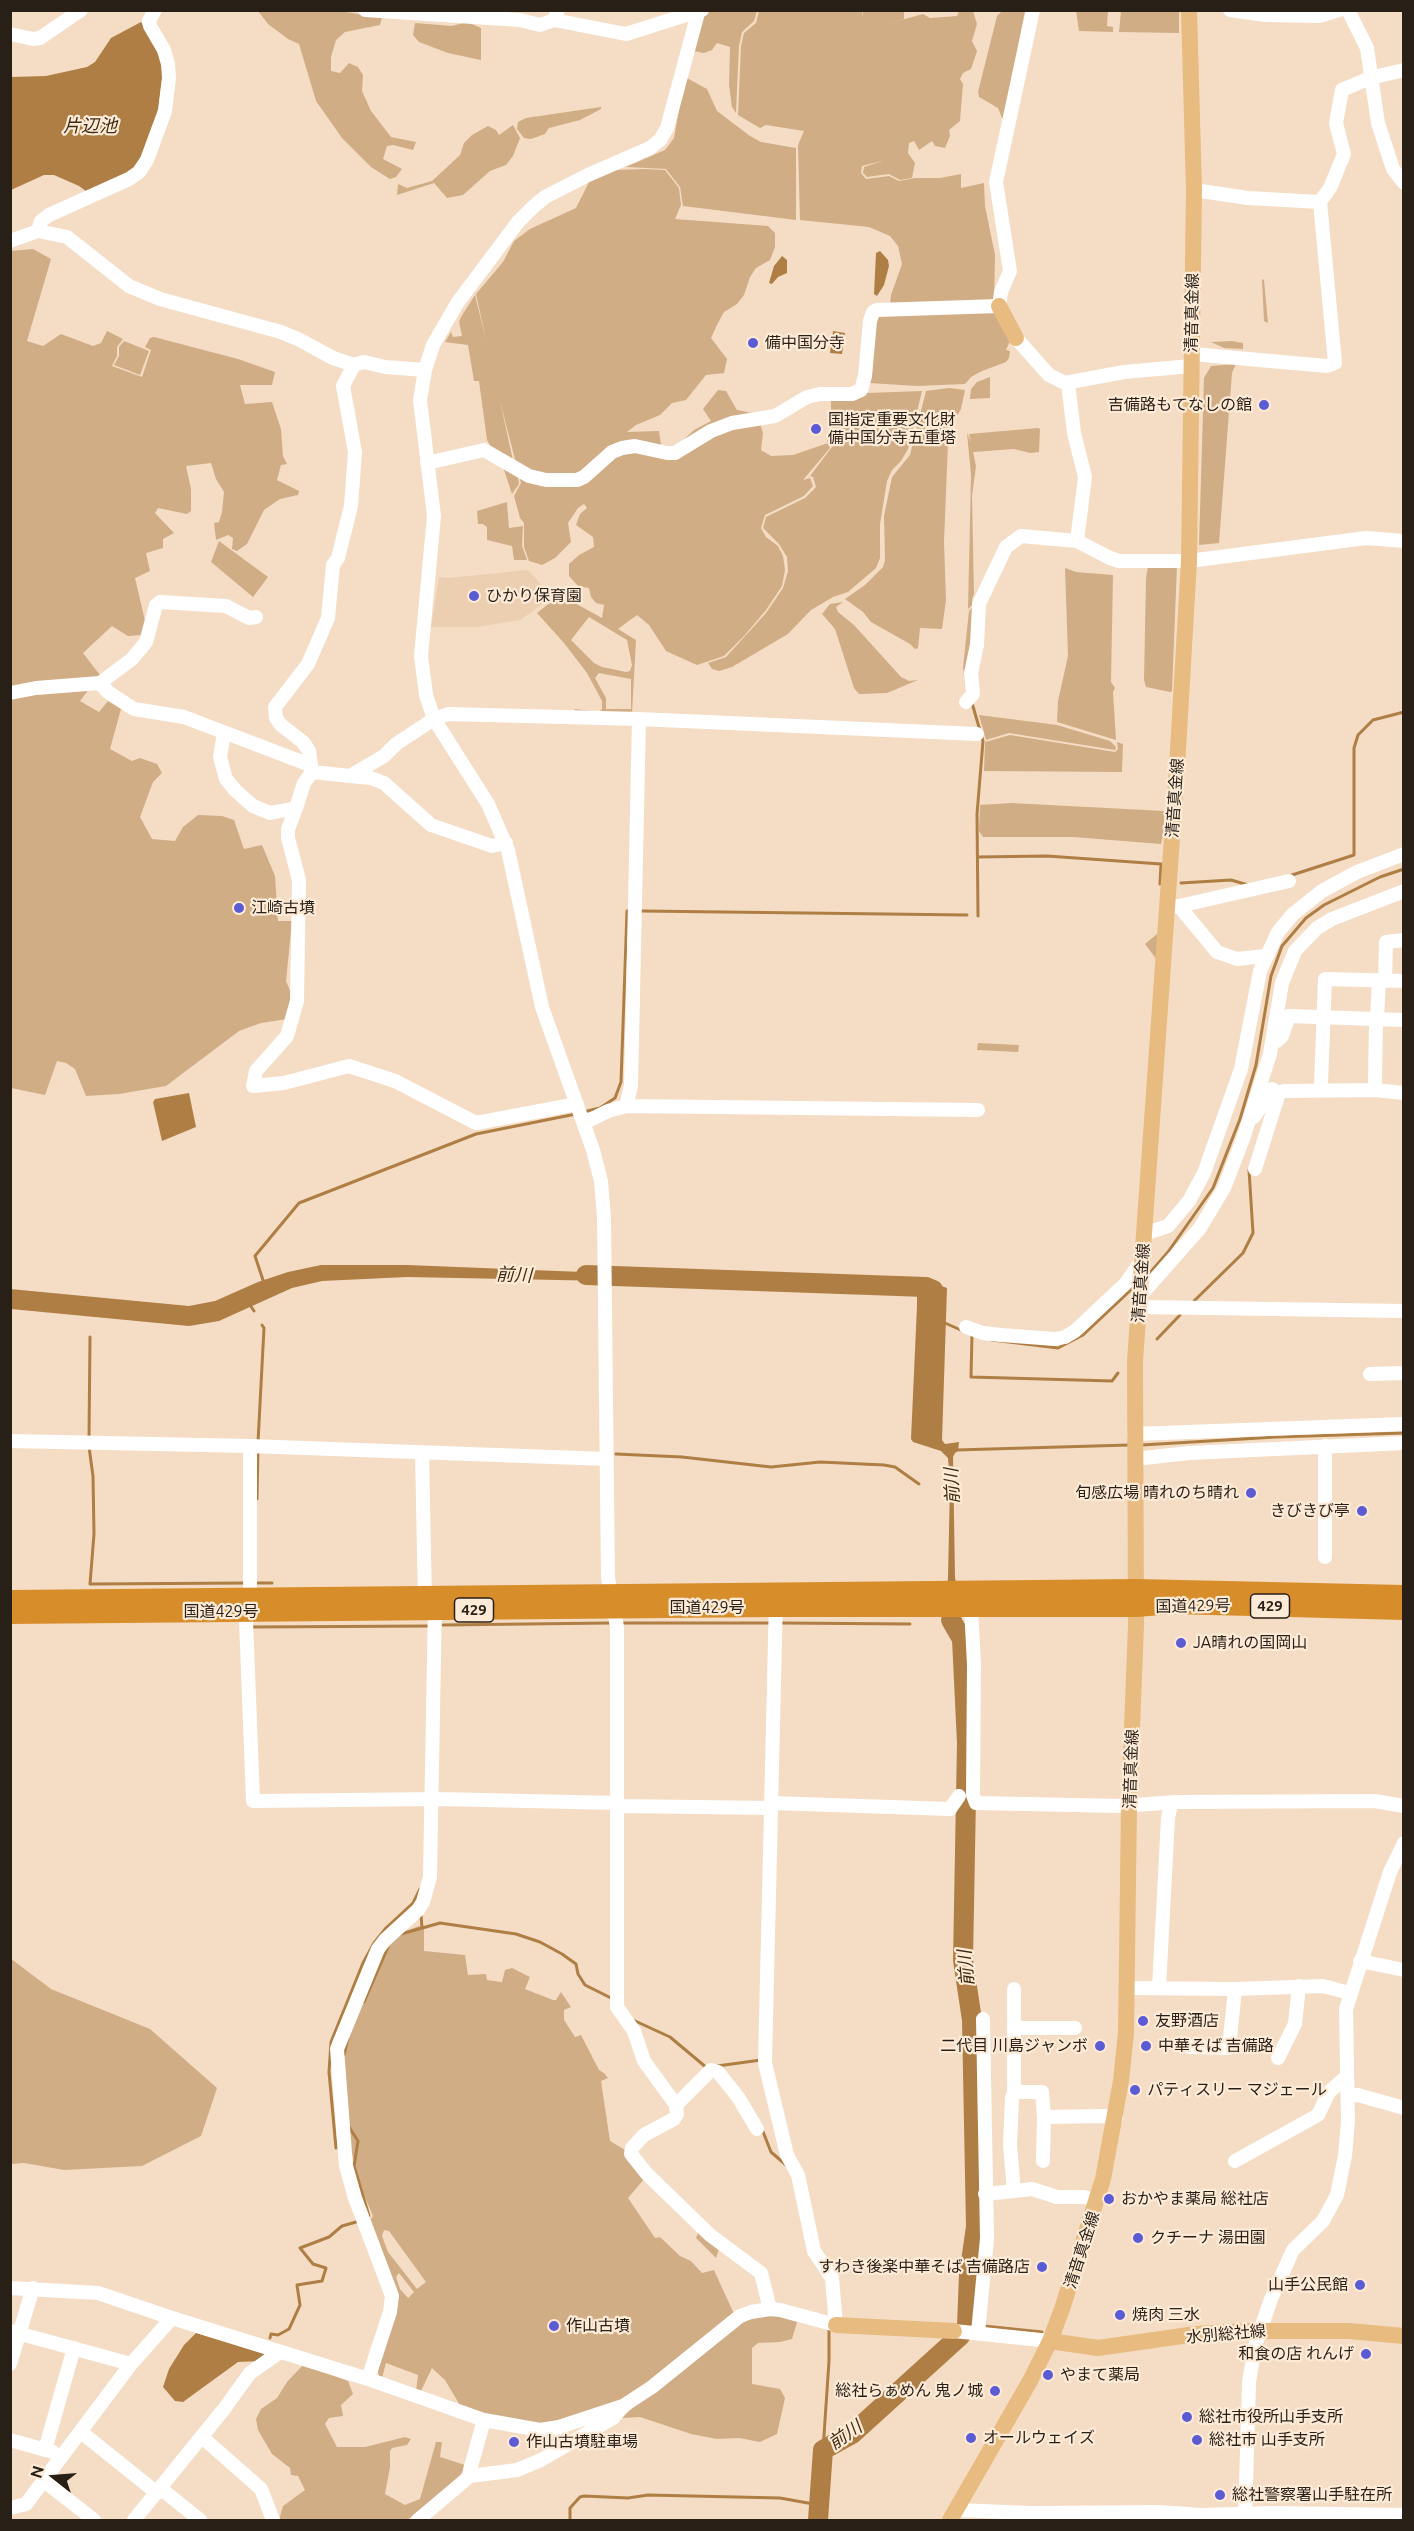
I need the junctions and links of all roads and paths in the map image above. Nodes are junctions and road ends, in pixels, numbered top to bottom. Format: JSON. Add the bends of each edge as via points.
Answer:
{"nodes":[{"id":1,"x":81,"y":10,"type":"edge"},
{"id":2,"x":155,"y":10,"type":"edge"},
{"id":3,"x":365,"y":10,"type":"edge"},
{"id":4,"x":1034,"y":10,"type":"edge"},
{"id":5,"x":1189,"y":10,"type":"edge"},
{"id":6,"x":1230,"y":10,"type":"edge"},
{"id":7,"x":1339,"y":10,"type":"edge"},
{"id":8,"x":1348,"y":10,"type":"edge"},
{"id":9,"x":700,"y":12,"type":"edge"},
{"id":10,"x":556,"y":15,"type":"edge"},
{"id":11,"x":10,"y":34,"type":"edge"},
{"id":12,"x":1404,"y":70,"type":"edge"},
{"id":13,"x":1370,"y":78,"type":"junction"},
{"id":14,"x":1404,"y":183,"type":"edge"},
{"id":15,"x":1194,"y":190,"type":"junction"},
{"id":16,"x":1320,"y":202,"type":"junction"},
{"id":17,"x":38,"y":231,"type":"junction"},
{"id":18,"x":10,"y":241,"type":"edge"},
{"id":19,"x":999,"y":306,"type":"junction"},
{"id":20,"x":1016,"y":338,"type":"joint"},
{"id":21,"x":1192,"y":360,"type":"junction"},
{"id":22,"x":354,"y":364,"type":"junction"},
{"id":23,"x":425,"y":370,"type":"junction"},
{"id":24,"x":1068,"y":382,"type":"junction"},
{"id":25,"x":427,"y":463,"type":"junction"},
{"id":26,"x":1078,"y":537,"type":"junction"},
{"id":27,"x":1404,"y":541,"type":"edge"},
{"id":28,"x":1189,"y":561,"type":"junction"},
{"id":29,"x":256,"y":617,"type":"dead end"},
{"id":30,"x":100,"y":683,"type":"junction"},
{"id":31,"x":10,"y":693,"type":"edge"},
{"id":32,"x":969,"y":699,"type":"dead end"},
{"id":33,"x":434,"y":719,"type":"junction"},
{"id":34,"x":639,"y":719,"type":"junction"},
{"id":35,"x":224,"y":733,"type":"junction"},
{"id":36,"x":977,"y":734,"type":"dead end"},
{"id":37,"x":311,"y":769,"type":"junction"},
{"id":38,"x":350,"y":776,"type":"junction"},
{"id":39,"x":296,"y":808,"type":"junction"},
{"id":40,"x":506,"y":843,"type":"junction"},
{"id":41,"x":1404,"y":854,"type":"edge"},
{"id":42,"x":1289,"y":881,"type":"dead end"},
{"id":43,"x":1404,"y":891,"type":"edge"},
{"id":44,"x":1173,"y":906,"type":"junction"},
{"id":45,"x":1404,"y":940,"type":"edge"},
{"id":46,"x":1265,"y":956,"type":"junction"},
{"id":47,"x":1382,"y":981,"type":"junction"},
{"id":48,"x":1404,"y":981,"type":"edge"},
{"id":49,"x":1323,"y":1016,"type":"junction"},
{"id":50,"x":1377,"y":1019,"type":"junction"},
{"id":51,"x":1404,"y":1020,"type":"edge"},
{"id":52,"x":1272,"y":1041,"type":"junction"},
{"id":53,"x":1376,"y":1083,"type":"dead end"},
{"id":54,"x":1321,"y":1084,"type":"dead end"},
{"id":55,"x":1277,"y":1092,"type":"junction"},
{"id":56,"x":1404,"y":1094,"type":"edge"},
{"id":57,"x":626,"y":1106,"type":"junction"},
{"id":58,"x":978,"y":1110,"type":"dead end"},
{"id":59,"x":580,"y":1113,"type":"junction"},
{"id":60,"x":1248,"y":1122,"type":"junction"},
{"id":61,"x":1232,"y":1135,"type":"junction"},
{"id":62,"x":1255,"y":1169,"type":"dead end"},
{"id":63,"x":1144,"y":1234,"type":"junction"},
{"id":64,"x":1142,"y":1262,"type":"junction"},
{"id":65,"x":1140,"y":1298,"type":"junction"},
{"id":66,"x":1404,"y":1311,"type":"edge"},
{"id":67,"x":966,"y":1327,"type":"dead end"},
{"id":68,"x":1404,"y":1373,"type":"edge"},
{"id":69,"x":1370,"y":1374,"type":"dead end"},
{"id":70,"x":1404,"y":1424,"type":"edge"},
{"id":71,"x":10,"y":1441,"type":"edge"},
{"id":72,"x":1404,"y":1443,"type":"edge"},
{"id":73,"x":255,"y":1446,"type":"junction"},
{"id":74,"x":1135,"y":1446,"type":"junction"},
{"id":75,"x":1325,"y":1446,"type":"junction"},
{"id":76,"x":422,"y":1452,"type":"junction"},
{"id":77,"x":607,"y":1459,"type":"junction"},
{"id":78,"x":1325,"y":1557,"type":"dead end"},
{"id":79,"x":249,"y":1594,"type":"junction"},
{"id":80,"x":1404,"y":1594,"type":"edge"},
{"id":81,"x":1136,"y":1598,"type":"junction"},
{"id":82,"x":10,"y":1600,"type":"edge"},
{"id":83,"x":776,"y":1600,"type":"junction"},
{"id":84,"x":613,"y":1601,"type":"junction"},
{"id":85,"x":968,"y":1602,"type":"junction"},
{"id":86,"x":430,"y":1603,"type":"junction"},
{"id":87,"x":1404,"y":1610,"type":"edge"},
{"id":88,"x":10,"y":1614,"type":"edge"},
{"id":89,"x":959,"y":1796,"type":"dead end"},
{"id":90,"x":432,"y":1800,"type":"junction"},
{"id":91,"x":618,"y":1804,"type":"junction"},
{"id":92,"x":1171,"y":1804,"type":"junction"},
{"id":93,"x":1130,"y":1805,"type":"junction"},
{"id":94,"x":772,"y":1806,"type":"junction"},
{"id":95,"x":1404,"y":1806,"type":"edge"},
{"id":96,"x":1404,"y":1843,"type":"edge"},
{"id":97,"x":1360,"y":1961,"type":"junction"},
{"id":98,"x":1404,"y":1970,"type":"edge"},
{"id":99,"x":1299,"y":1986,"type":"junction"},
{"id":100,"x":1128,"y":1988,"type":"junction"},
{"id":101,"x":1159,"y":1988,"type":"junction"},
{"id":102,"x":1014,"y":1989,"type":"dead end"},
{"id":103,"x":1235,"y":1989,"type":"junction"},
{"id":104,"x":1349,"y":1993,"type":"junction"},
{"id":105,"x":983,"y":2019,"type":"dead end"},
{"id":106,"x":1014,"y":2028,"type":"junction"},
{"id":107,"x":1075,"y":2028,"type":"dead end"},
{"id":108,"x":1189,"y":2047,"type":"dead end"},
{"id":109,"x":1278,"y":2058,"type":"dead end"},
{"id":110,"x":1346,"y":2077,"type":"junction"},
{"id":111,"x":1014,"y":2092,"type":"junction"},
{"id":112,"x":1348,"y":2095,"type":"junction"},
{"id":113,"x":676,"y":2105,"type":"junction"},
{"id":114,"x":1404,"y":2108,"type":"edge"},
{"id":115,"x":1044,"y":2116,"type":"junction"},
{"id":116,"x":1116,"y":2118,"type":"junction"},
{"id":117,"x":757,"y":2129,"type":"dead end"},
{"id":118,"x":1043,"y":2161,"type":"dead end"},
{"id":119,"x":1235,"y":2161,"type":"dead end"},
{"id":120,"x":1014,"y":2191,"type":"junction"},
{"id":121,"x":985,"y":2194,"type":"junction"},
{"id":122,"x":1097,"y":2200,"type":"junction"},
{"id":123,"x":10,"y":2288,"type":"edge"},
{"id":124,"x":33,"y":2288,"type":"junction"},
{"id":125,"x":770,"y":2309,"type":"junction"},
{"id":126,"x":172,"y":2318,"type":"junction"},
{"id":127,"x":831,"y":2323,"type":"junction"},
{"id":128,"x":969,"y":2330,"type":"junction"},
{"id":129,"x":1259,"y":2330,"type":"junction"},
{"id":130,"x":15,"y":2332,"type":"edge"},
{"id":131,"x":1404,"y":2336,"type":"edge"},
{"id":132,"x":1050,"y":2341,"type":"junction"},
{"id":133,"x":74,"y":2348,"type":"junction"},
{"id":134,"x":280,"y":2352,"type":"junction"},
{"id":135,"x":10,"y":2364,"type":"edge"},
{"id":136,"x":131,"y":2364,"type":"junction"},
{"id":137,"x":368,"y":2379,"type":"junction"},
{"id":138,"x":623,"y":2406,"type":"junction"},
{"id":139,"x":484,"y":2420,"type":"junction"},
{"id":140,"x":81,"y":2432,"type":"junction"},
{"id":141,"x":202,"y":2437,"type":"junction"},
{"id":142,"x":10,"y":2440,"type":"edge"},
{"id":143,"x":45,"y":2450,"type":"junction"},
{"id":144,"x":63,"y":2456,"type":"junction"},
{"id":145,"x":470,"y":2476,"type":"junction"},
{"id":146,"x":44,"y":2481,"type":"junction"},
{"id":147,"x":159,"y":2490,"type":"junction"},
{"id":148,"x":10,"y":2508,"type":"edge"},
{"id":149,"x":953,"y":2515,"type":"edge"},
{"id":150,"x":979,"y":2516,"type":"edge"},
{"id":151,"x":1404,"y":2516,"type":"edge"},
{"id":152,"x":1245,"y":2517,"type":"edge"},
{"id":153,"x":94,"y":2520,"type":"edge"},
{"id":154,"x":134,"y":2520,"type":"edge"},
{"id":155,"x":200,"y":2520,"type":"edge"},
{"id":156,"x":273,"y":2520,"type":"edge"},
{"id":157,"x":418,"y":2520,"type":"edge"}],
"edges":[{"from":1,"to":11,"type":"street","via":[[40,38]]},
{"from":2,"to":17,"type":"street","via":[[149,21],[168,64],[168,95],[147,160],[129,180],[49,215],[41,221]]},
{"from":3,"to":10,"type":"street","via":[[520,20],[540,25]]},
{"from":4,"to":19,"type":"street","via":[[996,182],[1010,271]]},
{"from":5,"to":15,"type":"main road","name":"清音真金線"},
{"from":6,"to":7,"type":"street","via":[[1319,16]]},
{"from":8,"to":13,"type":"street","via":[[1367,48]]},
{"from":9,"to":10,"type":"street","via":[[626,34]]},
{"from":9,"to":23,"type":"street","via":[[667,128],[660,140],[643,152],[545,197],[518,222],[447,319]]},
{"from":12,"to":13,"type":"street"},
{"from":13,"to":14,"type":"street","via":[[1378,123],[1393,169]]},
{"from":13,"to":16,"type":"street","via":[[1342,90],[1336,123],[1344,154]]},
{"from":15,"to":16,"type":"street"},
{"from":15,"to":21,"type":"main road","name":"清音真金線"},
{"from":16,"to":21,"type":"street","via":[[1335,363],[1327,366]]},
{"from":17,"to":18,"type":"street"},
{"from":17,"to":22,"type":"street","via":[[67,237],[129,286],[160,299],[281,333]]},
{"from":19,"to":20,"type":"main road"},
{"from":19,"to":25,"type":"street","via":[[877,310],[870,321],[864,384],[852,394],[807,397],[775,416],[711,431],[675,453],[636,446],[622,448],[578,480],[529,476],[484,450]]},
{"from":20,"to":24,"type":"street","via":[[1049,375]]},
{"from":21,"to":24,"type":"street"},
{"from":21,"to":28,"type":"main road","name":"清音真金線"},
{"from":22,"to":23,"type":"street"},
{"from":22,"to":37,"type":"street","via":[[343,386],[355,452],[351,506],[333,565],[328,618],[308,664],[275,707],[281,725],[309,750]]},
{"from":23,"to":25,"type":"street","via":[[421,411]]},
{"from":24,"to":26,"type":"street","via":[[1074,433],[1085,477]]},
{"from":25,"to":33,"type":"street","via":[[434,516],[421,656]]},
{"from":26,"to":28,"type":"street","via":[[1119,561]]},
{"from":26,"to":32,"type":"street","via":[[1021,536],[1006,547],[979,604]]},
{"from":27,"to":28,"type":"street","via":[[1366,538]]},
{"from":28,"to":44,"type":"main road","name":"清音真金線"},
{"from":29,"to":30,"type":"street","via":[[249,618],[226,606],[160,602],[154,610],[146,642],[132,660]]},
{"from":30,"to":31,"type":"street"},
{"from":30,"to":35,"type":"street","via":[[134,709],[184,717]]},
{"from":33,"to":34,"type":"street","via":[[448,714]]},
{"from":33,"to":38,"type":"street"},
{"from":33,"to":40,"type":"street","via":[[488,804]]},
{"from":34,"to":36,"type":"street"},
{"from":34,"to":57,"type":"street","via":[[631,1086]]},
{"from":35,"to":37,"type":"street"},
{"from":35,"to":39,"type":"street","via":[[220,757],[226,779],[235,790],[253,806],[270,813]]},
{"from":37,"to":38,"type":"street"},
{"from":37,"to":39,"type":"street"},
{"from":38,"to":40,"type":"street","via":[[384,783],[431,825],[492,846]]},
{"from":39,"to":59,"type":"street","via":[[288,838],[299,880],[297,1001],[287,1036],[256,1071],[253,1086],[284,1083],[349,1066],[395,1081],[476,1123]]},
{"from":40,"to":59,"type":"street","via":[[542,1006]]},
{"from":41,"to":46,"type":"street","via":[[1357,872],[1306,902],[1278,932]]},
{"from":42,"to":44,"type":"street"},
{"from":43,"to":52,"type":"street","via":[[1332,919],[1305,938],[1288,966]]},
{"from":44,"to":46,"type":"street","via":[[1217,952],[1237,959]]},
{"from":44,"to":63,"type":"main road","name":"清音真金線"},
{"from":45,"to":47,"type":"street","via":[[1386,942]]},
{"from":46,"to":61,"type":"street"},
{"from":47,"to":48,"type":"street"},
{"from":47,"to":49,"type":"street","via":[[1325,979]]},
{"from":47,"to":50,"type":"street"},
{"from":49,"to":50,"type":"street"},
{"from":49,"to":52,"type":"street","via":[[1289,1016],[1282,1036]]},
{"from":49,"to":54,"type":"street"},
{"from":50,"to":51,"type":"street"},
{"from":50,"to":53,"type":"street"},
{"from":52,"to":60,"type":"street"},
{"from":55,"to":56,"type":"street","via":[[1390,1090]]},
{"from":55,"to":60,"type":"street","via":[[1272,1089],[1257,1115]]},
{"from":55,"to":62,"type":"street"},
{"from":57,"to":58,"type":"street"},
{"from":57,"to":59,"type":"street"},
{"from":59,"to":77,"type":"street","via":[[602,1187]]},
{"from":60,"to":61,"type":"street"},
{"from":61,"to":63,"type":"street","via":[[1168,1226]]},
{"from":61,"to":65,"type":"street","via":[[1227,1181],[1209,1215]]},
{"from":63,"to":64,"type":"main road","name":"清音真金線"},
{"from":64,"to":65,"type":"main road","name":"清音真金線"},
{"from":64,"to":67,"type":"street","via":[[1126,1282],[1065,1337],[1001,1335]]},
{"from":65,"to":66,"type":"street"},
{"from":65,"to":74,"type":"main road","name":"清音真金線"},
{"from":68,"to":69,"type":"street"},
{"from":70,"to":74,"type":"street"},
{"from":71,"to":73,"type":"street"},
{"from":72,"to":75,"type":"street"},
{"from":73,"to":76,"type":"street"},
{"from":73,"to":79,"type":"street"},
{"from":74,"to":75,"type":"street","via":[[1190,1453]]},
{"from":74,"to":81,"type":"main road","name":"清音真金線"},
{"from":75,"to":78,"type":"street"},
{"from":76,"to":77,"type":"street"},
{"from":76,"to":86,"type":"street"},
{"from":77,"to":84,"type":"street","via":[[608,1578]]},
{"from":79,"to":82,"type":"highway","name":"国道429号","number":"429"},
{"from":79,"to":86,"type":"highway","name":"国道429号","number":"429"},
{"from":79,"to":88,"type":"highway","name":"国道429号","number":"429"},
{"from":79,"to":90,"type":"street","via":[[253,1801]]},
{"from":80,"to":81,"type":"highway","name":"国道429号","number":"429"},
{"from":81,"to":85,"type":"highway","name":"国道429号","number":"429"},
{"from":81,"to":87,"type":"highway","name":"国道429号","number":"429","via":[[1173,1604]]},
{"from":81,"to":93,"type":"main road","name":"清音真金線"},
{"from":83,"to":84,"type":"highway","name":"国道429号","number":"429"},
{"from":83,"to":85,"type":"highway","name":"国道429号","number":"429"},
{"from":83,"to":94,"type":"street"},
{"from":84,"to":86,"type":"highway","name":"国道429号","number":"429"},
{"from":84,"to":91,"type":"street","via":[[617,1627]]},
{"from":85,"to":93,"type":"street","via":[[974,1665],[976,1803]]},
{"from":86,"to":90,"type":"street"},
{"from":89,"to":94,"type":"street","via":[[950,1809]]},
{"from":90,"to":91,"type":"street"},
{"from":90,"to":137,"type":"street","via":[[430,1877],[423,1902],[378,1949],[337,2049],[346,2166],[392,2296]]},
{"from":91,"to":94,"type":"street"},
{"from":91,"to":113,"type":"street","via":[[617,2007],[634,2031],[644,2061]]},
{"from":92,"to":93,"type":"street"},
{"from":92,"to":95,"type":"street","via":[[1374,1801]]},
{"from":92,"to":101,"type":"street"},
{"from":93,"to":100,"type":"main road","name":"清音真金線"},
{"from":94,"to":127,"type":"street","via":[[765,2060],[787,2155],[798,2175],[814,2251],[832,2278]]},
{"from":96,"to":97,"type":"street"},
{"from":97,"to":98,"type":"street"},
{"from":97,"to":104,"type":"street"},
{"from":99,"to":103,"type":"street"},
{"from":99,"to":104,"type":"street","via":[[1323,1986]]},
{"from":99,"to":109,"type":"street","via":[[1295,2024]]},
{"from":100,"to":101,"type":"street"},
{"from":100,"to":116,"type":"main road","name":"清音真金線"},
{"from":101,"to":103,"type":"street"},
{"from":102,"to":106,"type":"street"},
{"from":103,"to":108,"type":"street","via":[[1229,2048]]},
{"from":104,"to":110,"type":"street"},
{"from":105,"to":121,"type":"street"},
{"from":106,"to":107,"type":"street"},
{"from":106,"to":111,"type":"street"},
{"from":110,"to":112,"type":"street"},
{"from":110,"to":119,"type":"street","via":[[1324,2098],[1318,2115]]},
{"from":111,"to":115,"type":"street","via":[[1042,2092]]},
{"from":111,"to":120,"type":"street","via":[[1010,2145]]},
{"from":112,"to":114,"type":"street"},
{"from":112,"to":129,"type":"street","via":[[1345,2156],[1337,2195],[1323,2221],[1293,2250]]},
{"from":113,"to":117,"type":"street","via":[[711,2070],[718,2072]]},
{"from":113,"to":125,"type":"street","via":[[674,2119],[644,2135],[631,2154],[646,2174],[710,2235],[761,2273]]},
{"from":115,"to":116,"type":"street"},
{"from":115,"to":118,"type":"street"},
{"from":116,"to":122,"type":"main road","name":"清音真金線"},
{"from":120,"to":121,"type":"street"},
{"from":120,"to":122,"type":"street","via":[[1032,2189],[1057,2198]]},
{"from":121,"to":128,"type":"street","via":[[987,2238]]},
{"from":122,"to":132,"type":"main road","name":"清音真金線"},
{"from":123,"to":124,"type":"street"},
{"from":124,"to":126,"type":"street","via":[[98,2293]]},
{"from":124,"to":130,"type":"street"},
{"from":125,"to":127,"type":"street"},
{"from":125,"to":138,"type":"street","via":[[740,2316]]},
{"from":126,"to":134,"type":"street"},
{"from":126,"to":136,"type":"street"},
{"from":127,"to":128,"type":"main road"},
{"from":128,"to":132,"type":"street"},
{"from":129,"to":131,"type":"main road","name":"水別総社線"},
{"from":129,"to":132,"type":"main road","name":"水別総社線","via":[[1196,2334],[1098,2348]]},
{"from":129,"to":152,"type":"street","via":[[1249,2382]]},
{"from":130,"to":133,"type":"street"},
{"from":130,"to":135,"type":"street"},
{"from":132,"to":149,"type":"main road","name":"清音真金線"},
{"from":133,"to":136,"type":"street"},
{"from":133,"to":143,"type":"street"},
{"from":134,"to":137,"type":"street"},
{"from":134,"to":141,"type":"street","via":[[250,2373]]},
{"from":136,"to":140,"type":"street"},
{"from":137,"to":139,"type":"street"},
{"from":138,"to":139,"type":"street","via":[[540,2430]]},
{"from":138,"to":145,"type":"street","via":[[613,2418],[541,2460],[517,2470]]},
{"from":139,"to":145,"type":"street"},
{"from":140,"to":144,"type":"street"},
{"from":140,"to":147,"type":"street"},
{"from":141,"to":147,"type":"street"},
{"from":141,"to":156,"type":"street","via":[[261,2489]]},
{"from":142,"to":143,"type":"street"},
{"from":143,"to":144,"type":"street"},
{"from":144,"to":146,"type":"street"},
{"from":145,"to":157,"type":"street"},
{"from":146,"to":148,"type":"street","via":[[26,2504]]},
{"from":146,"to":153,"type":"street"},
{"from":147,"to":154,"type":"street"},
{"from":147,"to":155,"type":"street"},
{"from":149,"to":150,"type":"street"},
{"from":150,"to":152,"type":"street","via":[[1159,2512]]},
{"from":151,"to":152,"type":"street"}]}
